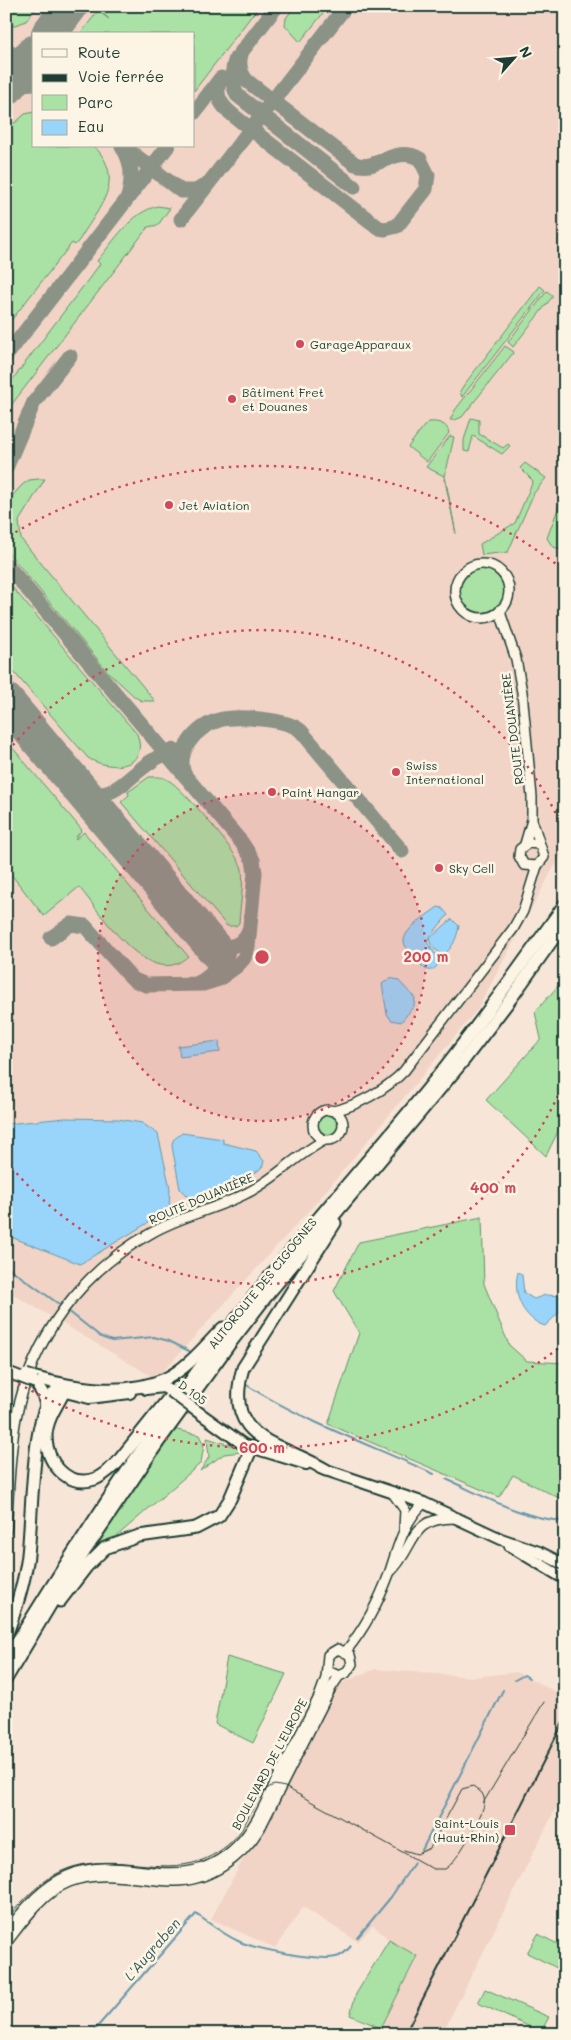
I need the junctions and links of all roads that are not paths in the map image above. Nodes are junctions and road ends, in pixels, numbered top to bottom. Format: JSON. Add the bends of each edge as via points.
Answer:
{"nodes":[{"id":1,"x":501,"y":609,"type":"junction"},
{"id":2,"x":490,"y":616,"type":"junction"},
{"id":3,"x":507,"y":636,"type":"junction"},
{"id":4,"x":532,"y":820,"type":"junction"},
{"id":5,"x":525,"y":844,"type":"junction"},
{"id":6,"x":538,"y":844,"type":"junction"},
{"id":7,"x":524,"y":865,"type":"junction"},
{"id":8,"x":537,"y":866,"type":"junction"},
{"id":9,"x":529,"y":889,"type":"junction"},
{"id":10,"x":565,"y":904,"type":"edge"},
{"id":11,"x":565,"y":922,"type":"edge"},
{"id":12,"x":353,"y":1104,"type":"junction"},
{"id":13,"x":333,"y":1111,"type":"junction"},
{"id":14,"x":343,"y":1121,"type":"junction"},
{"id":15,"x":314,"y":1132,"type":"junction"},
{"id":16,"x":325,"y":1140,"type":"junction"},
{"id":17,"x":301,"y":1155,"type":"junction"},
{"id":18,"x":356,"y":1191,"type":"junction"},
{"id":19,"x":249,"y":1302,"type":"junction"},
{"id":20,"x":6,"y":1371,"type":"edge"},
{"id":21,"x":29,"y":1378,"type":"junction"},
{"id":22,"x":61,"y":1391,"type":"junction"},
{"id":23,"x":46,"y":1405,"type":"junction"},
{"id":24,"x":248,"y":1446,"type":"junction"},
{"id":25,"x":326,"y":1470,"type":"junction"},
{"id":26,"x":392,"y":1492,"type":"junction"},
{"id":27,"x":424,"y":1504,"type":"junction"},
{"id":28,"x":456,"y":1518,"type":"junction"},
{"id":29,"x":6,"y":1531,"type":"edge"},
{"id":30,"x":403,"y":1536,"type":"junction"},
{"id":31,"x":501,"y":1539,"type":"junction"},
{"id":32,"x":565,"y":1565,"type":"edge"},
{"id":33,"x":389,"y":1573,"type":"junction"},
{"id":34,"x":565,"y":1579,"type":"edge"},
{"id":35,"x":6,"y":1636,"type":"edge"},
{"id":36,"x":346,"y":1651,"type":"junction"},
{"id":37,"x":10,"y":1662,"type":"edge"},
{"id":38,"x":328,"y":1671,"type":"junction"},
{"id":39,"x":340,"y":1676,"type":"junction"},
{"id":40,"x":6,"y":1679,"type":"edge"},
{"id":41,"x":6,"y":1932,"type":"edge"},
{"id":42,"x":6,"y":1943,"type":"edge"}],
"edges":[{"from":1,"to":2,"type":"main road"},
{"from":1,"to":2,"type":"main road","via":[[508,597],[508,582],[504,576],[492,565],[467,568],[455,585],[457,601],[472,616]]},
{"from":1,"to":3,"type":"main road","name":"ROUTE DOUANIÈRE"},
{"from":2,"to":3,"type":"main road","name":"ROUTE DOUANIÈRE"},
{"from":3,"to":4,"type":"main road","name":"ROUTE DOUANIÈRE","via":[[521,683],[532,785]]},
{"from":4,"to":5,"type":"main road","name":"ROUTE DOUANIÈRE"},
{"from":4,"to":6,"type":"main road","name":"ROUTE DOUANIÈRE"},
{"from":5,"to":6,"type":"main road"},
{"from":5,"to":7,"type":"main road","via":[[519,856]]},
{"from":6,"to":8,"type":"main road","via":[[544,857]]},
{"from":7,"to":8,"type":"main road"},
{"from":7,"to":9,"type":"main road"},
{"from":8,"to":9,"type":"main road"},
{"from":9,"to":12,"type":"main road","via":[[523,911],[513,929],[404,1072]]},
{"from":10,"to":19,"type":"highway","name":"AUTOROUTE DES CIGOGNES","via":[[426,1091]]},
{"from":11,"to":18,"type":"highway","name":"AUTOROUTE DES CIGOGNES","via":[[464,1060]]},
{"from":12,"to":13,"type":"main road"},
{"from":12,"to":14,"type":"main road"},
{"from":13,"to":14,"type":"main road"},
{"from":13,"to":15,"type":"main road","via":[[317,1114]]},
{"from":14,"to":16,"type":"main road","via":[[340,1134]]},
{"from":15,"to":16,"type":"main road"},
{"from":15,"to":17,"type":"main road","name":"ROUTE DOUANIÈRE"},
{"from":16,"to":17,"type":"main road","name":"ROUTE DOUANIÈRE"},
{"from":17,"to":29,"type":"main road","name":"ROUTE DOUANIÈRE","via":[[278,1175],[248,1193],[142,1238],[103,1266],[66,1304],[26,1376],[16,1419]]},
{"from":18,"to":25,"type":"highway","via":[[243,1368],[237,1387],[240,1414],[252,1430],[264,1440]]},
{"from":18,"to":37,"type":"highway","name":"AUTOROUTE DES CIGOGNES","via":[[269,1294],[159,1441]]},
{"from":19,"to":21,"type":"highway","via":[[190,1361],[166,1379],[120,1389],[84,1388]]},
{"from":19,"to":22,"type":"highway","via":[[129,1450],[95,1478],[70,1477],[58,1470],[48,1455],[48,1425]]},
{"from":19,"to":37,"type":"highway","name":"AUTOROUTE DES CIGOGNES","via":[[150,1436],[56,1578]]},
{"from":20,"to":21,"type":"highway"},
{"from":20,"to":21,"type":"main road","name":"D 105","bridge":true},
{"from":21,"to":22,"type":"main road","name":"D 105"},
{"from":21,"to":23,"type":"highway","via":[[44,1394]]},
{"from":22,"to":23,"type":"highway","via":[[50,1396]]},
{"from":22,"to":24,"type":"main road","name":"D 105","bridge":true,"via":[[89,1398],[163,1387]]},
{"from":23,"to":35,"type":"highway","via":[[35,1456],[27,1564]]},
{"from":24,"to":25,"type":"main road","name":"D 105"},
{"from":24,"to":37,"type":"highway","via":[[230,1499],[219,1516],[196,1528],[138,1536],[105,1548],[62,1599],[26,1656]]},
{"from":25,"to":26,"type":"main road","name":"D 105"},
{"from":26,"to":27,"type":"main road","name":"D 105"},
{"from":26,"to":30,"type":"main road","via":[[405,1510]]},
{"from":27,"to":28,"type":"main road","name":"D 105"},
{"from":27,"to":30,"type":"main road","via":[[416,1510]]},
{"from":28,"to":31,"type":"main road","name":"D 105"},
{"from":28,"to":33,"type":"main road","via":[[430,1520],[422,1526]]},
{"from":30,"to":33,"type":"main road"},
{"from":31,"to":32,"type":"main road"},
{"from":31,"to":34,"type":"main road"},
{"from":33,"to":36,"type":"main road","via":[[364,1625]]},
{"from":36,"to":38,"type":"main road","via":[[338,1649],[328,1655]]},
{"from":36,"to":39,"type":"main road","via":[[352,1664]]},
{"from":37,"to":40,"type":"highway","name":"AUTOROUTE DES CIGOGNES"},
{"from":38,"to":39,"type":"main road"},
{"from":38,"to":41,"type":"main road","name":"BOULEVARD DE L'EUROPE","via":[[320,1697],[254,1825],[226,1856],[201,1869],[174,1874],[103,1868],[68,1875],[36,1896]]},
{"from":39,"to":42,"type":"main road","name":"BOULEVARD DE L'EUROPE","via":[[255,1836],[235,1857],[222,1867],[174,1881],[107,1874],[68,1883],[42,1899]]}]}
